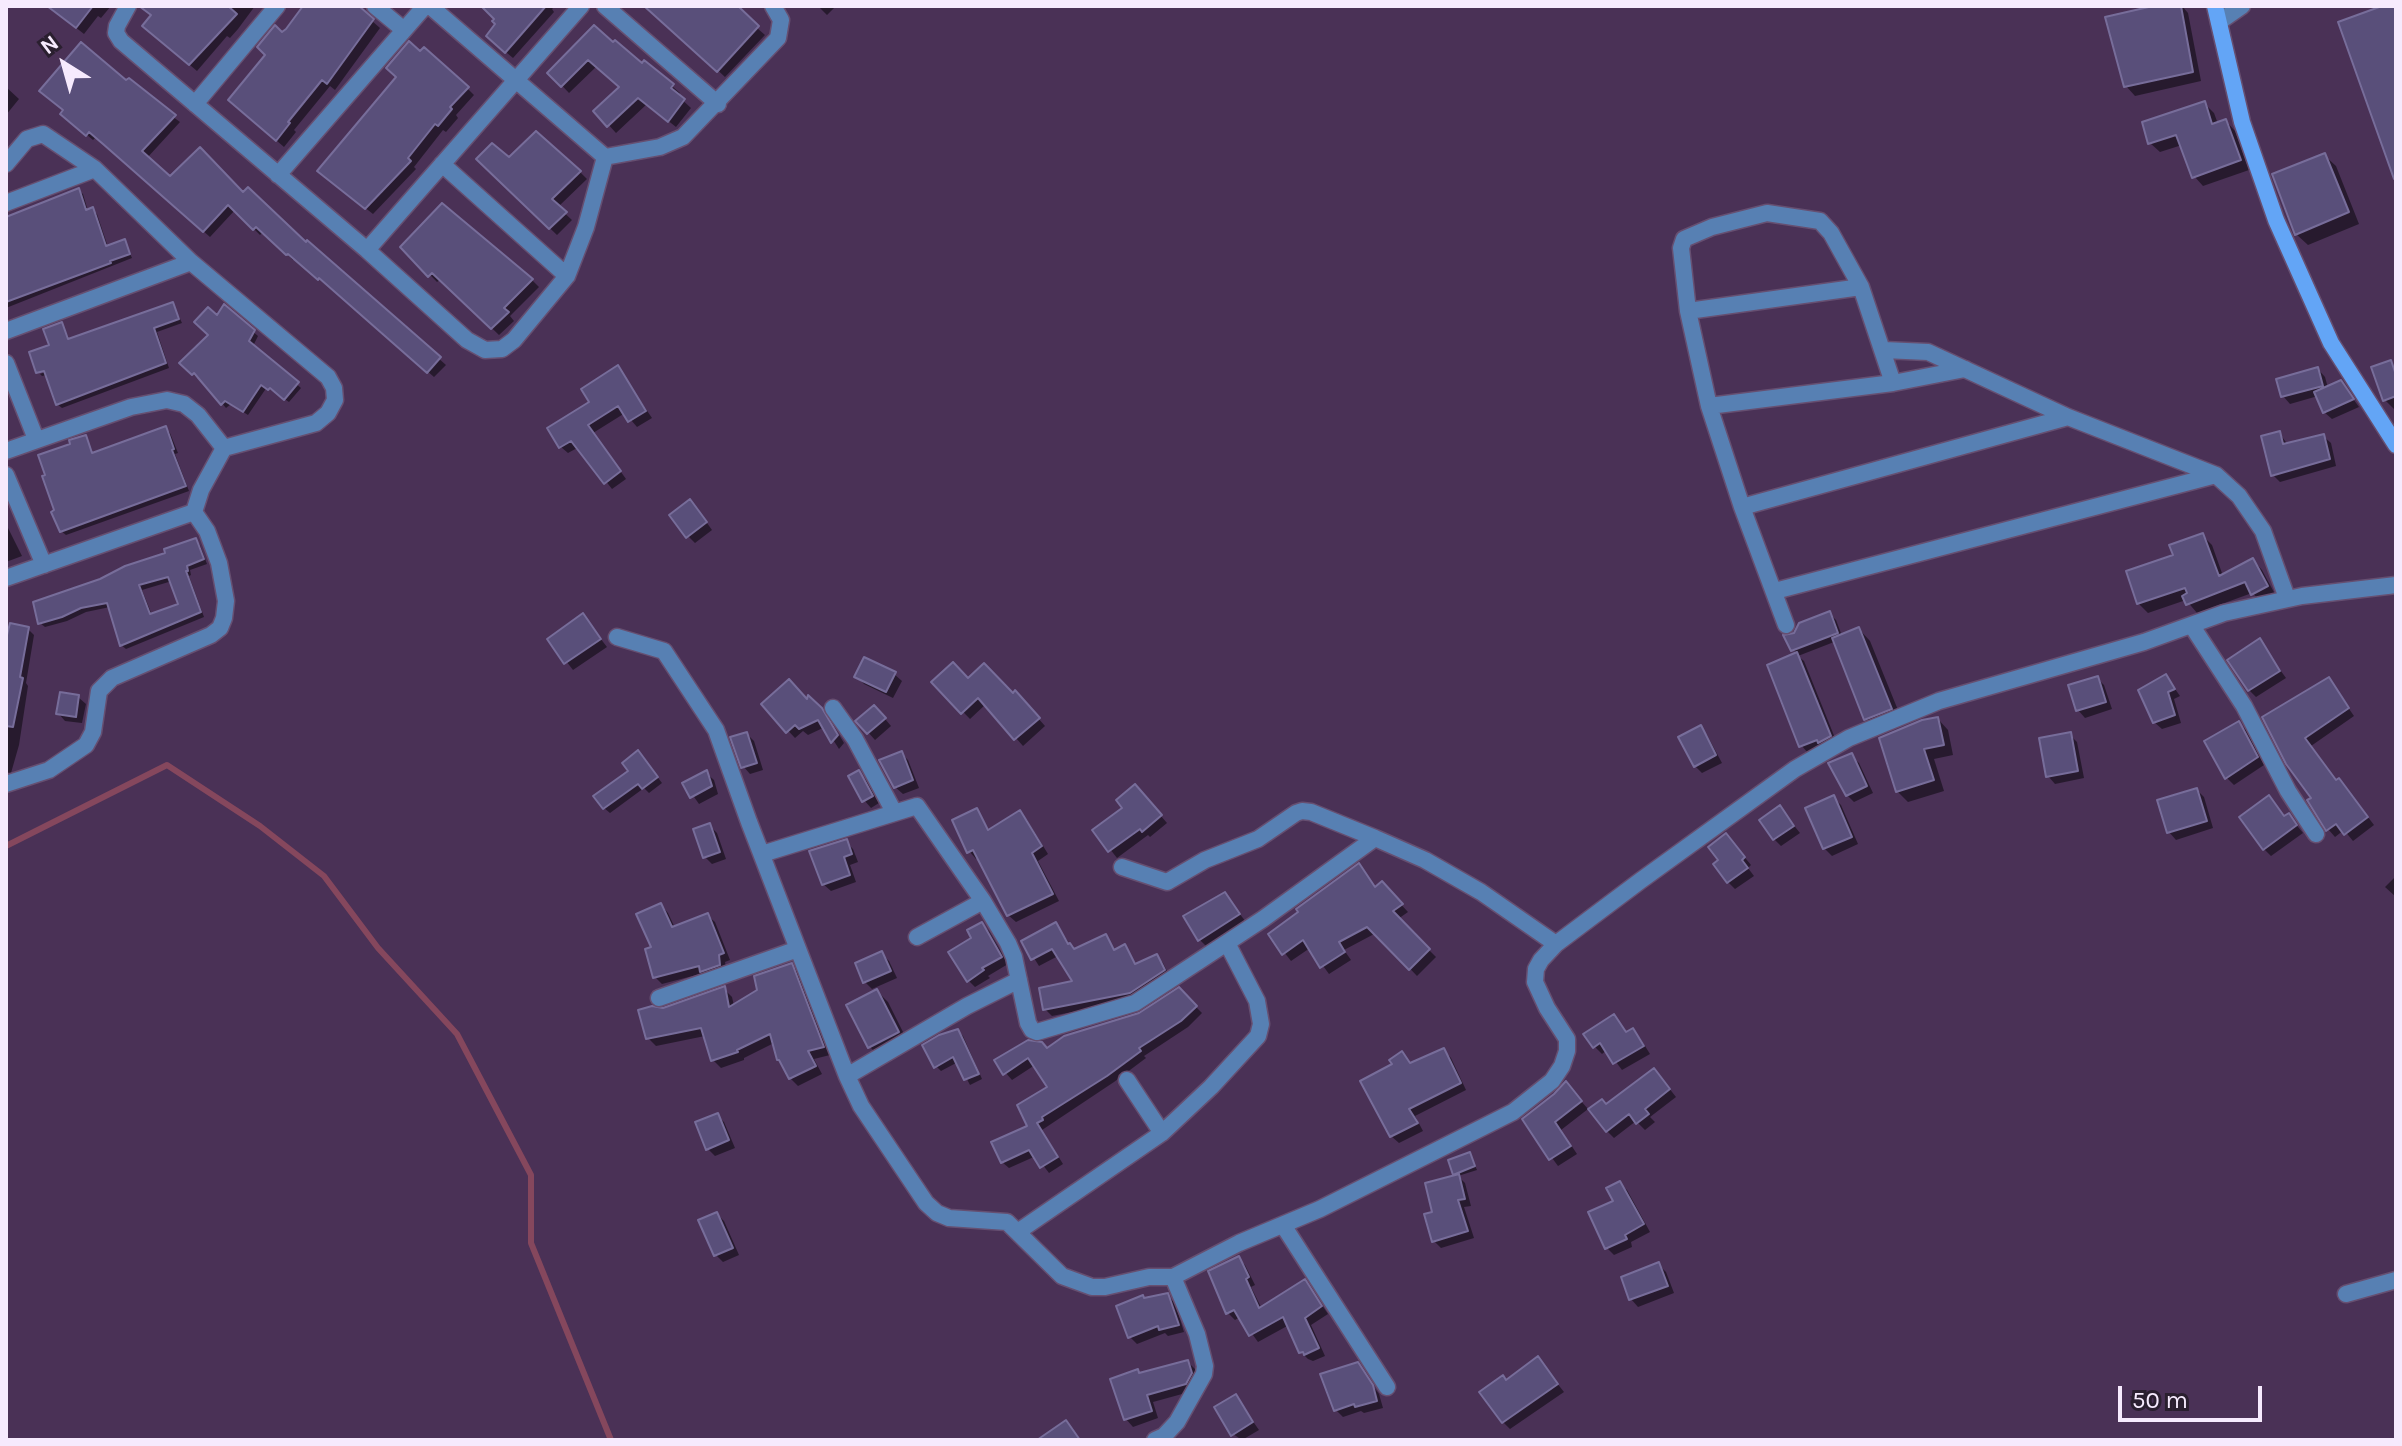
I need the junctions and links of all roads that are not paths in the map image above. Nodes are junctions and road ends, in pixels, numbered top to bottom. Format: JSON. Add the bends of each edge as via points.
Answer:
{"nodes":[{"id":1,"x":128,"y":6,"type":"edge"},
{"id":2,"x":277,"y":6,"type":"edge"},
{"id":3,"x":375,"y":6,"type":"edge"},
{"id":4,"x":428,"y":6,"type":"edge"},
{"id":5,"x":581,"y":6,"type":"edge"},
{"id":6,"x":605,"y":6,"type":"edge"},
{"id":7,"x":773,"y":6,"type":"edge"},
{"id":8,"x":2242,"y":6,"type":"edge"},
{"id":9,"x":2217,"y":14,"type":"edge"},
{"id":10,"x":404,"y":30,"type":"junction"},
{"id":11,"x":516,"y":80,"type":"junction"},
{"id":12,"x":195,"y":104,"type":"junction"},
{"id":13,"x":718,"y":104,"type":"junction"},
{"id":14,"x":605,"y":157,"type":"junction"},
{"id":15,"x":6,"y":164,"type":"edge"},
{"id":16,"x":442,"y":164,"type":"junction"},
{"id":17,"x":95,"y":169,"type":"junction"},
{"id":18,"x":278,"y":175,"type":"junction"},
{"id":19,"x":6,"y":203,"type":"edge"},
{"id":20,"x":367,"y":250,"type":"junction"},
{"id":21,"x":191,"y":262,"type":"junction"},
{"id":22,"x":567,"y":276,"type":"junction"},
{"id":23,"x":1861,"y":287,"type":"junction"},
{"id":24,"x":1688,"y":311,"type":"junction"},
{"id":25,"x":6,"y":331,"type":"edge"},
{"id":26,"x":1884,"y":350,"type":"junction"},
{"id":27,"x":6,"y":363,"type":"edge"},
{"id":28,"x":1965,"y":369,"type":"junction"},
{"id":29,"x":1893,"y":383,"type":"junction"},
{"id":30,"x":1709,"y":406,"type":"junction"},
{"id":31,"x":2068,"y":417,"type":"junction"},
{"id":32,"x":36,"y":439,"type":"junction"},
{"id":33,"x":2396,"y":445,"type":"edge"},
{"id":34,"x":224,"y":448,"type":"junction"},
{"id":35,"x":6,"y":451,"type":"edge"},
{"id":36,"x":6,"y":475,"type":"edge"},
{"id":37,"x":2216,"y":475,"type":"junction"},
{"id":38,"x":1742,"y":507,"type":"junction"},
{"id":39,"x":194,"y":512,"type":"junction"},
{"id":40,"x":44,"y":565,"type":"junction"},
{"id":41,"x":6,"y":578,"type":"edge"},
{"id":42,"x":2396,"y":585,"type":"edge"},
{"id":43,"x":1775,"y":591,"type":"junction"},
{"id":44,"x":2287,"y":598,"type":"junction"},
{"id":45,"x":1786,"y":625,"type":"dead end"},
{"id":46,"x":2192,"y":626,"type":"junction"},
{"id":47,"x":617,"y":637,"type":"dead end"},
{"id":48,"x":833,"y":708,"type":"dead end"},
{"id":49,"x":6,"y":784,"type":"edge"},
{"id":50,"x":894,"y":812,"type":"junction"},
{"id":51,"x":2316,"y":834,"type":"dead end"},
{"id":52,"x":1375,"y":838,"type":"junction"},
{"id":53,"x":762,"y":854,"type":"junction"},
{"id":54,"x":1122,"y":867,"type":"dead end"},
{"id":55,"x":983,"y":901,"type":"junction"},
{"id":56,"x":917,"y":937,"type":"dead end"},
{"id":57,"x":1227,"y":943,"type":"junction"},
{"id":58,"x":1556,"y":944,"type":"junction"},
{"id":59,"x":798,"y":949,"type":"junction"},
{"id":60,"x":1019,"y":980,"type":"junction"},
{"id":61,"x":659,"y":998,"type":"dead end"},
{"id":62,"x":847,"y":1076,"type":"junction"},
{"id":63,"x":1127,"y":1080,"type":"dead end"},
{"id":64,"x":1162,"y":1133,"type":"junction"},
{"id":65,"x":1283,"y":1225,"type":"junction"},
{"id":66,"x":1019,"y":1231,"type":"junction"},
{"id":67,"x":1173,"y":1277,"type":"junction"},
{"id":68,"x":2396,"y":1280,"type":"edge"},
{"id":69,"x":2346,"y":1294,"type":"dead end"},
{"id":70,"x":1387,"y":1387,"type":"dead end"},
{"id":71,"x":1155,"y":1440,"type":"edge"}],
"edges":[{"from":1,"to":12,"type":"street","via":[[117,26],[121,41]]},
{"from":2,"to":12,"type":"street"},
{"from":3,"to":10,"type":"street"},
{"from":4,"to":10,"type":"street"},
{"from":4,"to":11,"type":"street"},
{"from":5,"to":11,"type":"street"},
{"from":6,"to":13,"type":"street"},
{"from":7,"to":13,"type":"street","via":[[781,20],[778,38]]},
{"from":8,"to":9,"type":"street"},
{"from":9,"to":33,"type":"main road","via":[[2242,122],[2287,247],[2331,343]]},
{"from":10,"to":18,"type":"street"},
{"from":11,"to":14,"type":"street"},
{"from":11,"to":16,"type":"street"},
{"from":12,"to":18,"type":"street"},
{"from":13,"to":14,"type":"street","via":[[683,137]]},
{"from":14,"to":22,"type":"street"},
{"from":15,"to":17,"type":"street","via":[[27,139],[43,134]]},
{"from":16,"to":20,"type":"street"},
{"from":16,"to":22,"type":"street"},
{"from":17,"to":19,"type":"street"},
{"from":17,"to":21,"type":"street"},
{"from":18,"to":20,"type":"street"},
{"from":20,"to":22,"type":"street","via":[[467,340],[485,350],[502,349],[514,340]]},
{"from":21,"to":25,"type":"street"},
{"from":21,"to":34,"type":"street","via":[[307,358],[334,388],[335,400],[316,423]]},
{"from":23,"to":24,"type":"street"},
{"from":23,"to":24,"type":"street","via":[[1820,221],[1767,213],[1684,239]]},
{"from":23,"to":26,"type":"street"},
{"from":24,"to":30,"type":"street"},
{"from":26,"to":28,"type":"street","via":[[1928,352]]},
{"from":26,"to":29,"type":"street"},
{"from":27,"to":32,"type":"street"},
{"from":28,"to":29,"type":"street"},
{"from":28,"to":31,"type":"street"},
{"from":29,"to":30,"type":"street"},
{"from":30,"to":38,"type":"street"},
{"from":31,"to":37,"type":"street"},
{"from":31,"to":38,"type":"street"},
{"from":32,"to":34,"type":"street","via":[[167,400],[198,415]]},
{"from":32,"to":35,"type":"street"},
{"from":34,"to":39,"type":"street"},
{"from":36,"to":40,"type":"street"},
{"from":37,"to":43,"type":"street"},
{"from":37,"to":44,"type":"street","via":[[2239,496],[2263,531]]},
{"from":38,"to":43,"type":"street"},
{"from":39,"to":40,"type":"street"},
{"from":39,"to":49,"type":"street","via":[[219,563],[226,601],[220,628],[112,678],[99,691],[86,745],[49,770]]},
{"from":40,"to":41,"type":"street"},
{"from":42,"to":44,"type":"street"},
{"from":43,"to":45,"type":"street"},
{"from":44,"to":46,"type":"street"},
{"from":46,"to":51,"type":"street"},
{"from":46,"to":58,"type":"street","via":[[1939,701],[1849,738],[1795,769]]},
{"from":47,"to":53,"type":"street","via":[[661,648],[666,654],[719,735]]},
{"from":48,"to":50,"type":"street"},
{"from":50,"to":53,"type":"street"},
{"from":50,"to":55,"type":"street","via":[[921,809]]},
{"from":52,"to":54,"type":"street","via":[[1302,811],[1258,839],[1167,882]]},
{"from":52,"to":57,"type":"street"},
{"from":52,"to":58,"type":"street","via":[[1481,892]]},
{"from":53,"to":59,"type":"street"},
{"from":55,"to":56,"type":"street"},
{"from":55,"to":60,"type":"street","via":[[1008,943]]},
{"from":57,"to":60,"type":"street","via":[[1131,1006],[1042,1031],[1029,1027]]},
{"from":57,"to":64,"type":"street","via":[[1257,1001],[1258,1036]]},
{"from":58,"to":65,"type":"street","via":[[1536,969],[1535,982],[1567,1039],[1562,1066],[1552,1081],[1513,1112]]},
{"from":59,"to":61,"type":"street"},
{"from":59,"to":62,"type":"street"},
{"from":60,"to":62,"type":"street"},
{"from":62,"to":66,"type":"street","via":[[861,1106],[937,1213],[1000,1220]]},
{"from":63,"to":64,"type":"street"},
{"from":64,"to":66,"type":"street"},
{"from":65,"to":67,"type":"street"},
{"from":65,"to":70,"type":"street"},
{"from":66,"to":67,"type":"street","via":[[1062,1276],[1092,1287]]},
{"from":67,"to":71,"type":"street","via":[[1205,1366],[1177,1422]]},
{"from":68,"to":69,"type":"street"}]}
